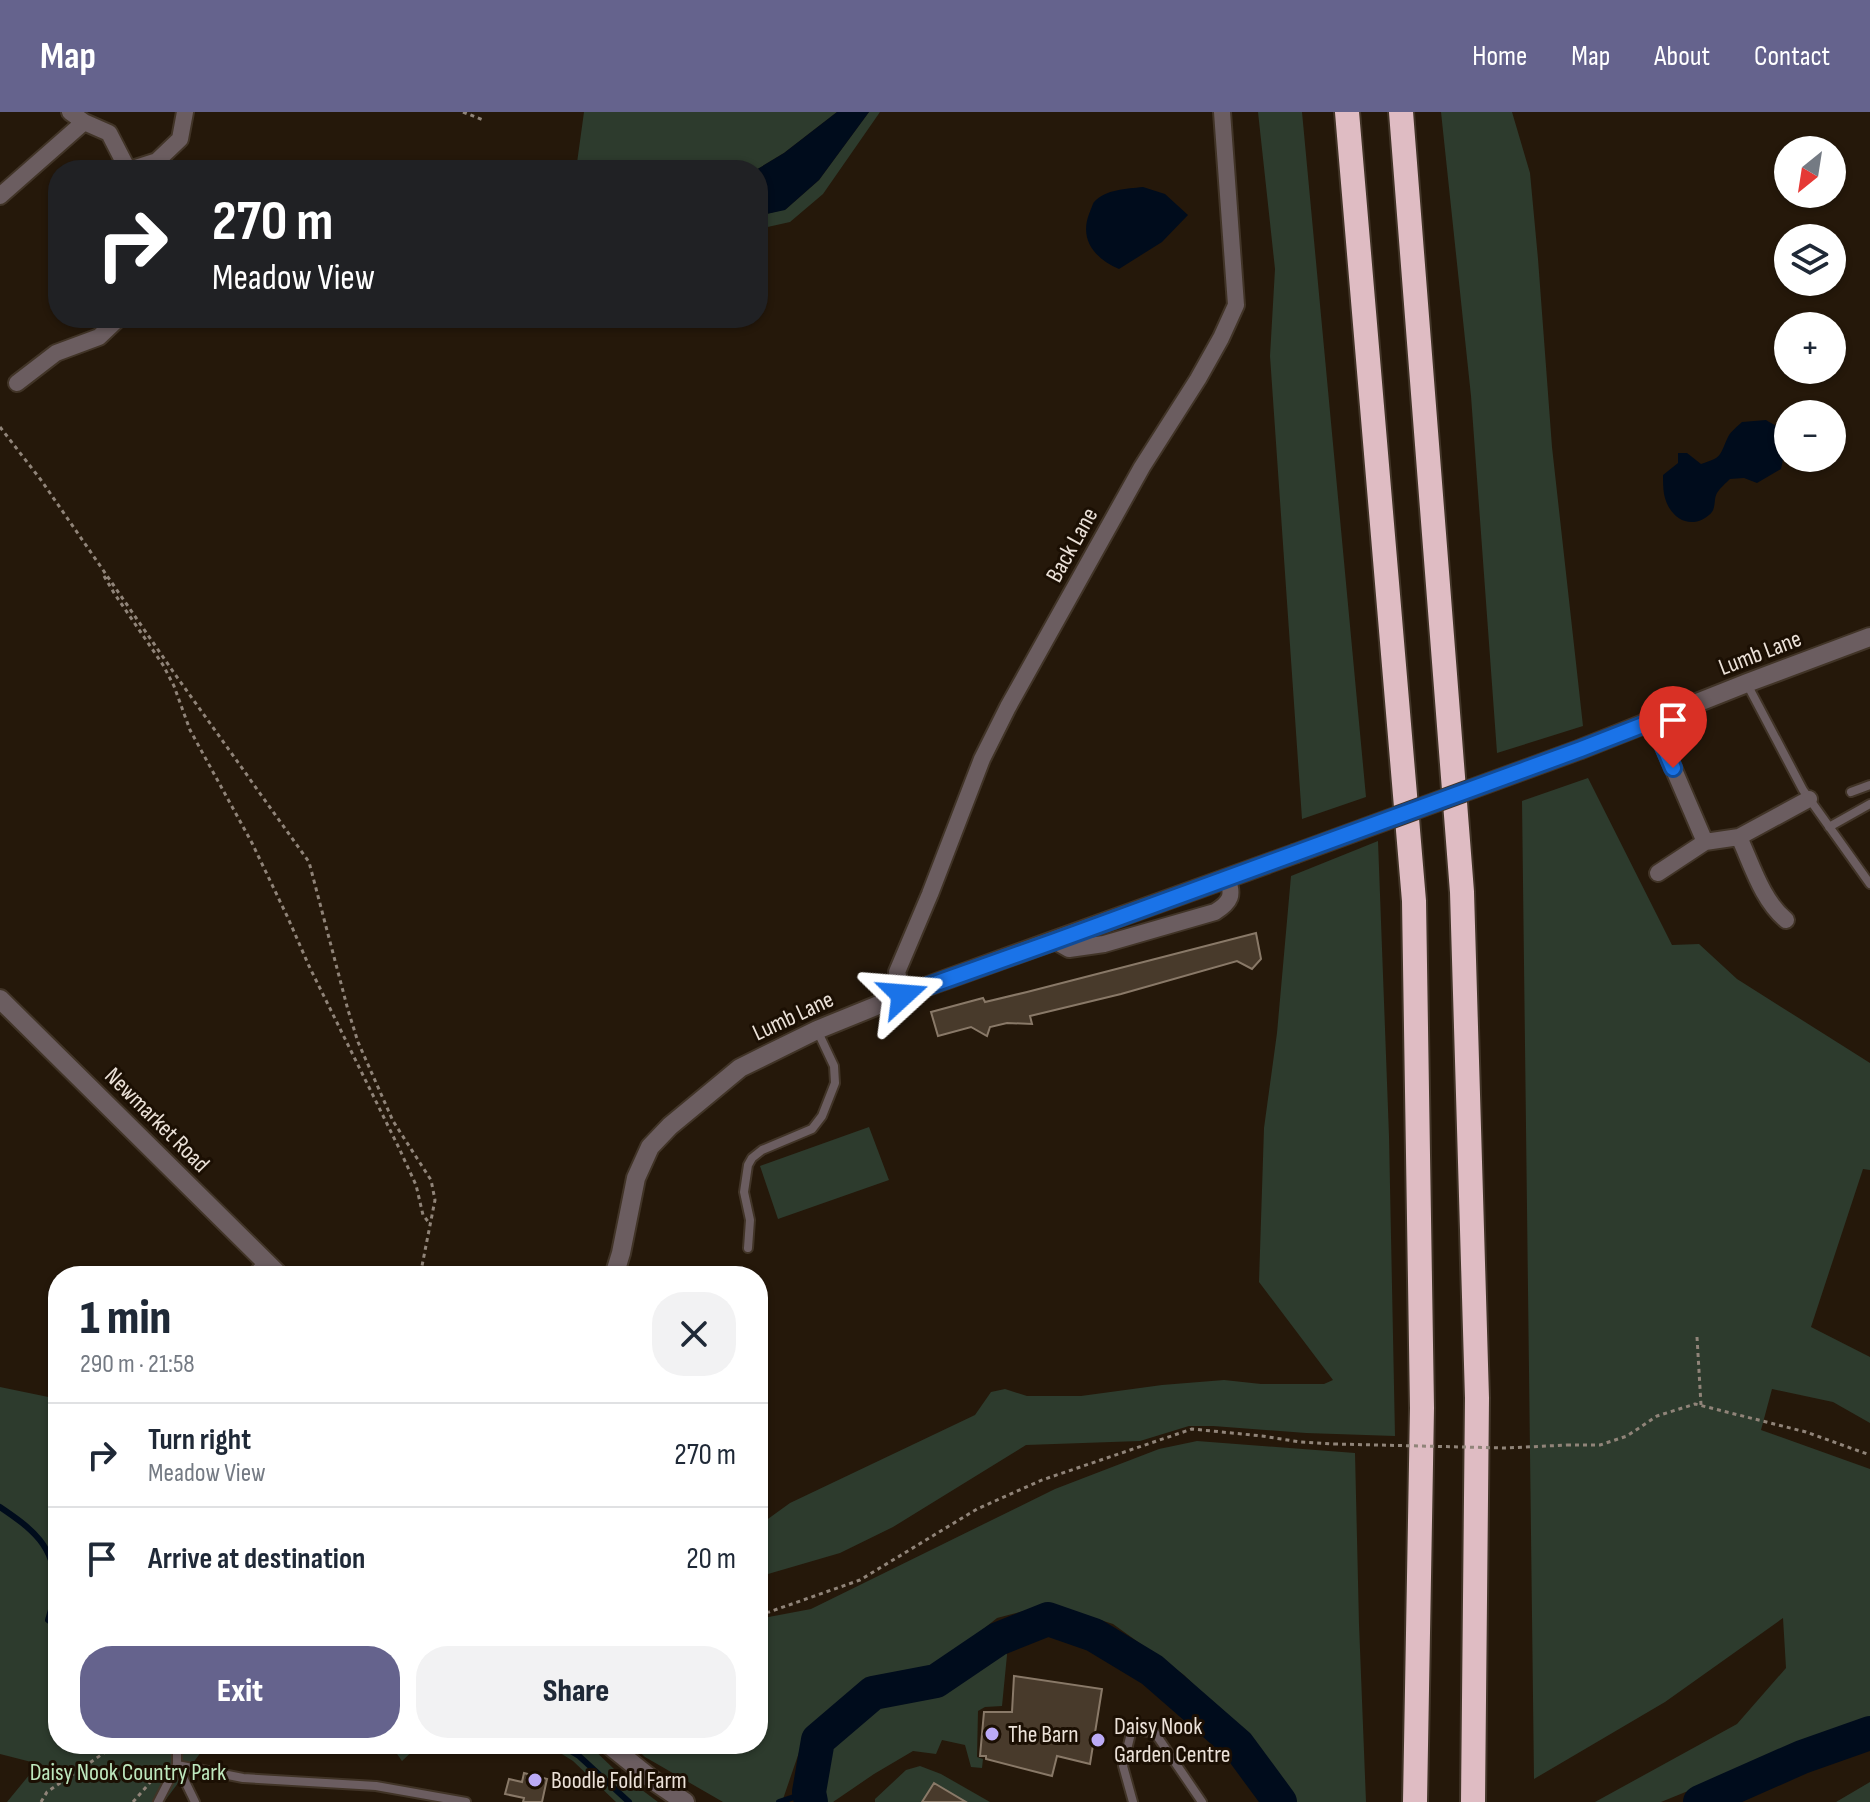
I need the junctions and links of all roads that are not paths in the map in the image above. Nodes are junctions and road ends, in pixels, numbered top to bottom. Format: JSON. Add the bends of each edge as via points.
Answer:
{"nodes":[{"id":1,"x":70,"y":112,"type":"edge"},
{"id":2,"x":185,"y":112,"type":"edge"},
{"id":3,"x":1222,"y":112,"type":"edge"},
{"id":4,"x":1347,"y":112,"type":"edge"},
{"id":5,"x":1401,"y":112,"type":"edge"},
{"id":6,"x":84,"y":122,"type":"junction"},
{"id":7,"x":124,"y":160,"type":"edge"},
{"id":8,"x":158,"y":160,"type":"edge"},
{"id":9,"x":0,"y":196,"type":"edge"},
{"id":10,"x":108,"y":328,"type":"edge"},
{"id":11,"x":17,"y":383,"type":"dead end"},
{"id":12,"x":1870,"y":637,"type":"edge"},
{"id":13,"x":1747,"y":683,"type":"junction"},
{"id":14,"x":1653,"y":721,"type":"junction"},
{"id":15,"x":1870,"y":785,"type":"edge"},
{"id":16,"x":1851,"y":792,"type":"dead end"},
{"id":17,"x":1809,"y":799,"type":"junction"},
{"id":18,"x":1870,"y":804,"type":"edge"},
{"id":19,"x":1829,"y":827,"type":"junction"},
{"id":20,"x":1739,"y":837,"type":"junction"},
{"id":21,"x":1705,"y":842,"type":"junction"},
{"id":22,"x":1658,"y":873,"type":"dead end"},
{"id":23,"x":1227,"y":878,"type":"junction"},
{"id":24,"x":1870,"y":884,"type":"edge"},
{"id":25,"x":1786,"y":920,"type":"dead end"},
{"id":26,"x":1055,"y":941,"type":"junction"},
{"id":27,"x":903,"y":995,"type":"junction"},
{"id":28,"x":0,"y":999,"type":"edge"},
{"id":29,"x":817,"y":1030,"type":"junction"},
{"id":30,"x":748,"y":1248,"type":"dead end"},
{"id":31,"x":265,"y":1261,"type":"junction"},
{"id":32,"x":260,"y":1266,"type":"edge"},
{"id":33,"x":270,"y":1266,"type":"edge"},
{"id":34,"x":617,"y":1266,"type":"edge"},
{"id":35,"x":177,"y":1754,"type":"edge"},
{"id":36,"x":620,"y":1754,"type":"edge"},
{"id":37,"x":177,"y":1765,"type":"junction"},
{"id":38,"x":158,"y":1802,"type":"edge"},
{"id":39,"x":195,"y":1802,"type":"edge"},
{"id":40,"x":466,"y":1802,"type":"edge"},
{"id":41,"x":685,"y":1802,"type":"edge"},
{"id":42,"x":1133,"y":1802,"type":"edge"},
{"id":43,"x":1202,"y":1802,"type":"edge"},
{"id":44,"x":1415,"y":1802,"type":"edge"},
{"id":45,"x":1473,"y":1802,"type":"edge"}],
"edges":[{"from":1,"to":6,"type":"street"},
{"from":2,"to":8,"type":"street","via":[[180,139]]},
{"from":3,"to":27,"type":"street","name":"Back Lane","via":[[1236,305],[982,759],[897,972]]},
{"from":4,"to":44,"type":"highway","via":[[1414,901],[1422,1408]]},
{"from":5,"to":45,"type":"highway","via":[[1462,892],[1477,1398]]},
{"from":6,"to":7,"type":"street","via":[[109,133]]},
{"from":6,"to":9,"type":"street"},
{"from":10,"to":11,"type":"street","via":[[99,337],[56,353]]},
{"from":12,"to":13,"type":"street","name":"Lumb Lane"},
{"from":13,"to":14,"type":"street","name":"Lumb Lane"},
{"from":13,"to":17,"type":"lane"},
{"from":14,"to":21,"type":"street"},
{"from":14,"to":23,"type":"street","name":"Lumb Lane","bridge":true},
{"from":15,"to":16,"type":"lane"},
{"from":17,"to":19,"type":"lane"},
{"from":17,"to":20,"type":"street"},
{"from":18,"to":19,"type":"lane"},
{"from":19,"to":24,"type":"lane"},
{"from":20,"to":21,"type":"street"},
{"from":20,"to":25,"type":"street","via":[[1762,888]]},
{"from":21,"to":22,"type":"street"},
{"from":23,"to":26,"type":"street","name":"Lumb Lane"},
{"from":23,"to":26,"type":"street","via":[[1229,900],[1215,912],[1104,944],[1069,949]]},
{"from":26,"to":27,"type":"street","name":"Lumb Lane"},
{"from":27,"to":29,"type":"street","name":"Lumb Lane"},
{"from":28,"to":31,"type":"street","name":"Newmarket Road"},
{"from":29,"to":30,"type":"lane","via":[[834,1066],[835,1083],[812,1129],[762,1150],[748,1165]]},
{"from":29,"to":34,"type":"street","name":"Lumb Lane","via":[[740,1068],[650,1147],[636,1178]]},
{"from":31,"to":32,"type":"lane"},
{"from":31,"to":33,"type":"street","name":"Newmarket Road"},
{"from":35,"to":37,"type":"lane"},
{"from":36,"to":41,"type":"street"},
{"from":37,"to":38,"type":"lane"},
{"from":37,"to":39,"type":"lane"},
{"from":37,"to":40,"type":"lane","via":[[243,1778],[376,1786]]},
{"from":42,"to":43,"type":"lane","via":[[1123,1766],[1132,1729],[1155,1733]]}]}
